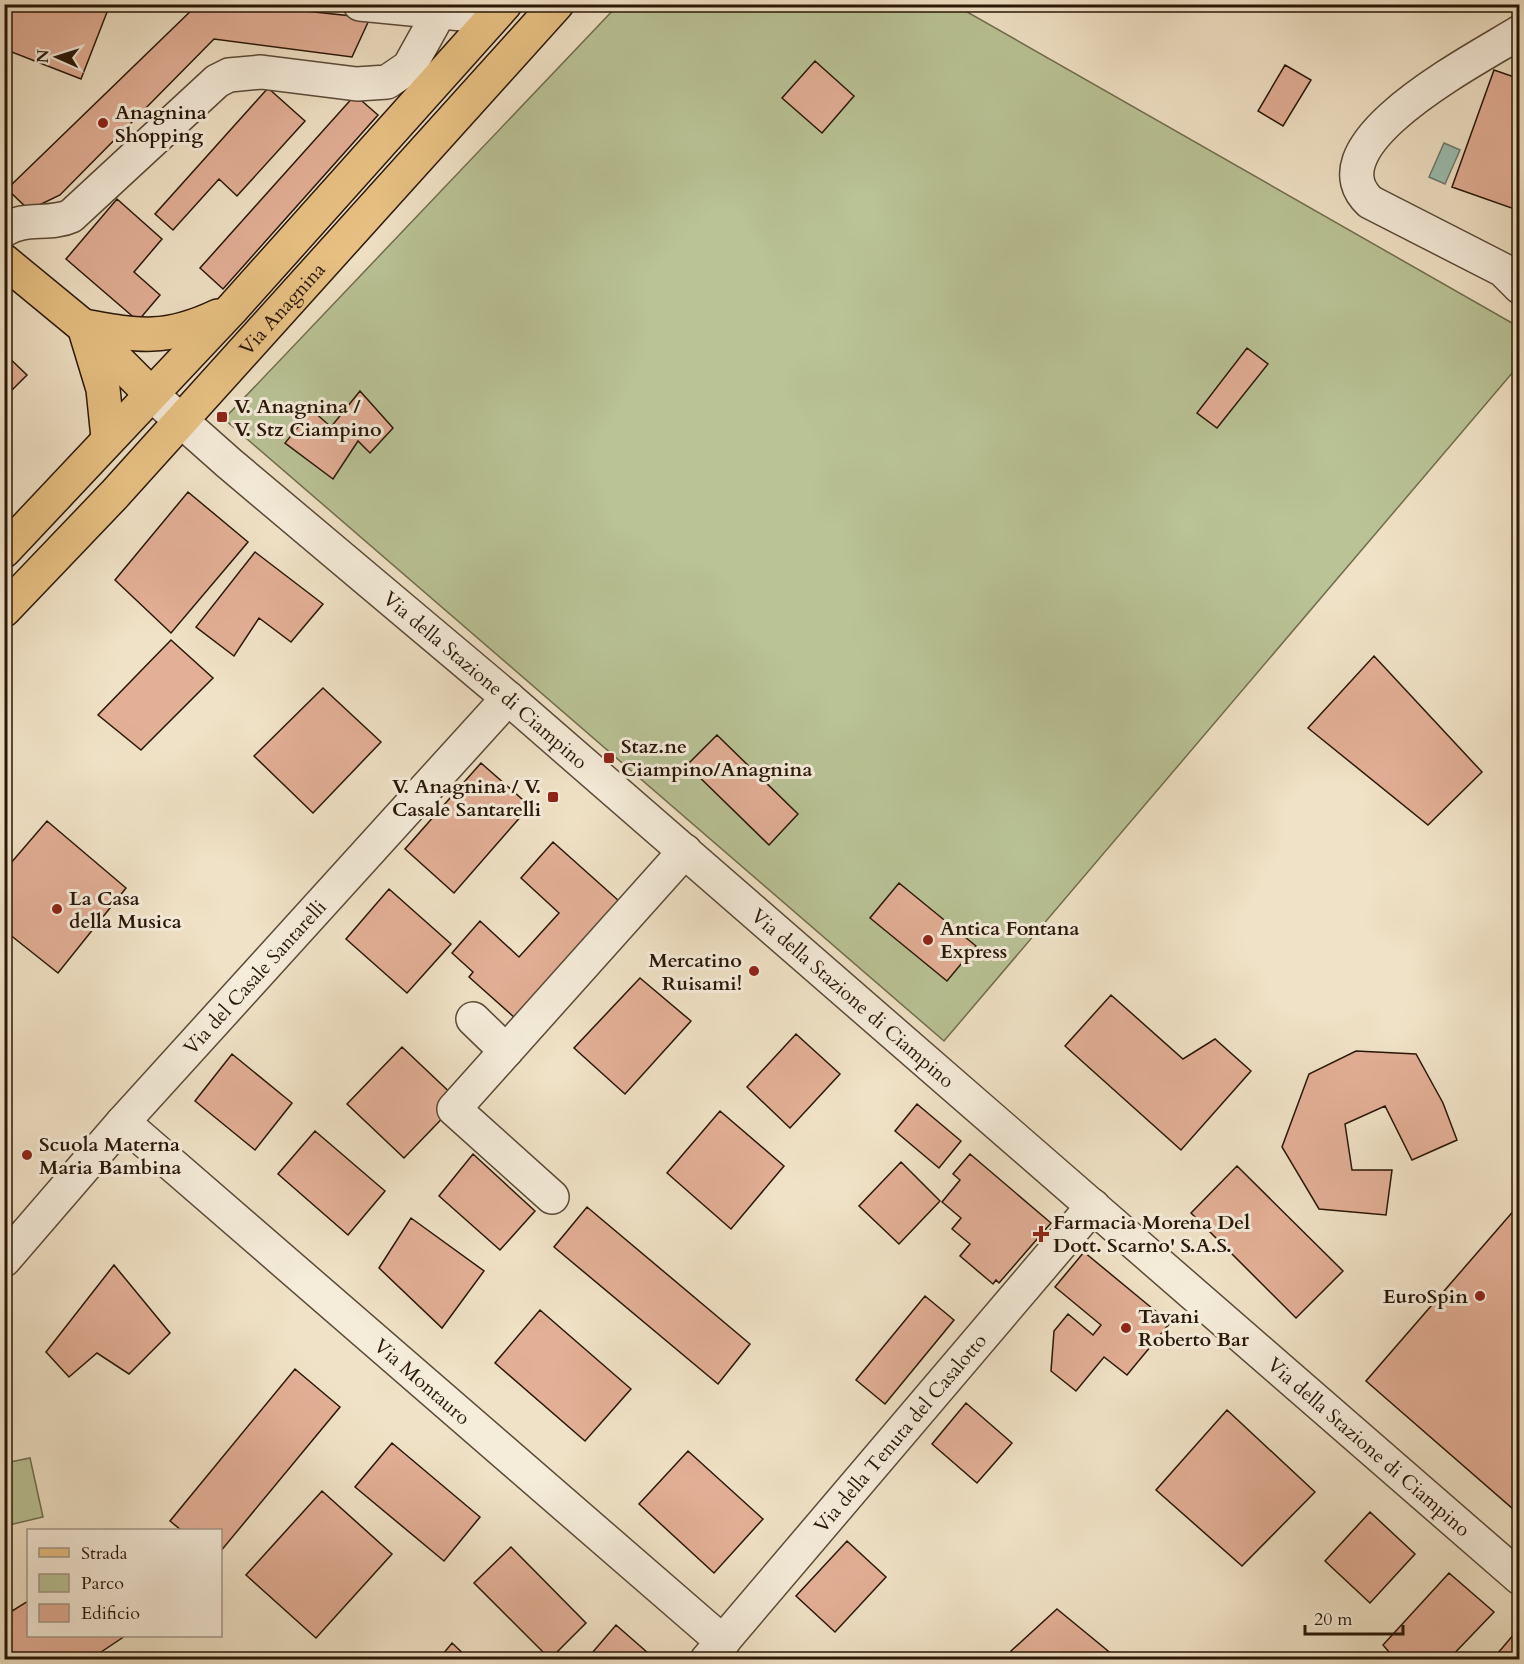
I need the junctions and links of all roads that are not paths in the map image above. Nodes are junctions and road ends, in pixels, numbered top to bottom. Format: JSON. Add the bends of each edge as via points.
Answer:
{"nodes":[{"id":1,"x":360,"y":4,"type":"edge"},
{"id":2,"x":557,"y":4,"type":"edge"},
{"id":3,"x":442,"y":9,"type":"edge"},
{"id":4,"x":499,"y":11,"type":"edge"},
{"id":5,"x":1520,"y":32,"type":"edge"},
{"id":6,"x":4,"y":230,"type":"edge"},
{"id":7,"x":4,"y":261,"type":"edge"},
{"id":8,"x":1520,"y":287,"type":"edge"},
{"id":9,"x":231,"y":310,"type":"junction"},
{"id":10,"x":83,"y":326,"type":"junction"},
{"id":11,"x":151,"y":394,"type":"junction"},
{"id":12,"x":181,"y":421,"type":"junction"},
{"id":13,"x":108,"y":438,"type":"junction"},
{"id":14,"x":4,"y":551,"type":"edge"},
{"id":15,"x":4,"y":610,"type":"edge"},
{"id":16,"x":508,"y":698,"type":"junction"},
{"id":17,"x":685,"y":851,"type":"junction"},
{"id":18,"x":473,"y":1019,"type":"dead end"},
{"id":19,"x":506,"y":1051,"type":"junction"},
{"id":20,"x":123,"y":1122,"type":"junction"},
{"id":21,"x":552,"y":1197,"type":"dead end"},
{"id":22,"x":1093,"y":1206,"type":"junction"},
{"id":23,"x":4,"y":1260,"type":"edge"},
{"id":24,"x":1520,"y":1578,"type":"edge"},
{"id":25,"x":711,"y":1655,"type":"edge"}],
"edges":[{"from":1,"to":3,"type":"street"},
{"from":2,"to":12,"type":"main road","name":"Via Anagnina"},
{"from":3,"to":4,"type":"street"},
{"from":3,"to":6,"type":"street","via":[[419,52],[398,77],[372,84],[270,72],[229,75],[197,97],[71,216],[51,223],[15,224]]},
{"from":4,"to":9,"type":"main road","name":"Via Anagnina"},
{"from":5,"to":8,"type":"street","via":[[1408,104],[1363,151],[1355,175],[1362,195],[1370,202],[1503,270]]},
{"from":7,"to":10,"type":"main road"},
{"from":9,"to":10,"type":"main road","via":[[166,335],[143,336]]},
{"from":9,"to":11,"type":"main road","name":"Via Anagnina"},
{"from":10,"to":11,"type":"main road"},
{"from":10,"to":13,"type":"main road","via":[[101,382]]},
{"from":11,"to":12,"type":"street","name":"Via della Stazione di Ciampino"},
{"from":11,"to":13,"type":"main road","name":"Via Anagnina"},
{"from":12,"to":15,"type":"main road","name":"Via Anagnina"},
{"from":12,"to":16,"type":"street","name":"Via della Stazione di Ciampino"},
{"from":13,"to":14,"type":"main road","name":"Via Anagnina"},
{"from":16,"to":17,"type":"street","name":"Via della Stazione di Ciampino"},
{"from":16,"to":20,"type":"street","name":"Via del Casale Santarelli"},
{"from":17,"to":19,"type":"street"},
{"from":17,"to":22,"type":"street","name":"Via della Stazione di Ciampino"},
{"from":18,"to":19,"type":"street"},
{"from":19,"to":21,"type":"street","via":[[454,1109]]},
{"from":20,"to":23,"type":"street","name":"Via del Casale Santarelli"},
{"from":20,"to":25,"type":"street","name":"Via Montauro"},
{"from":22,"to":24,"type":"street","name":"Via della Stazione di Ciampino"},
{"from":22,"to":25,"type":"street","name":"Via della Tenuta del Casalotto"}]}
